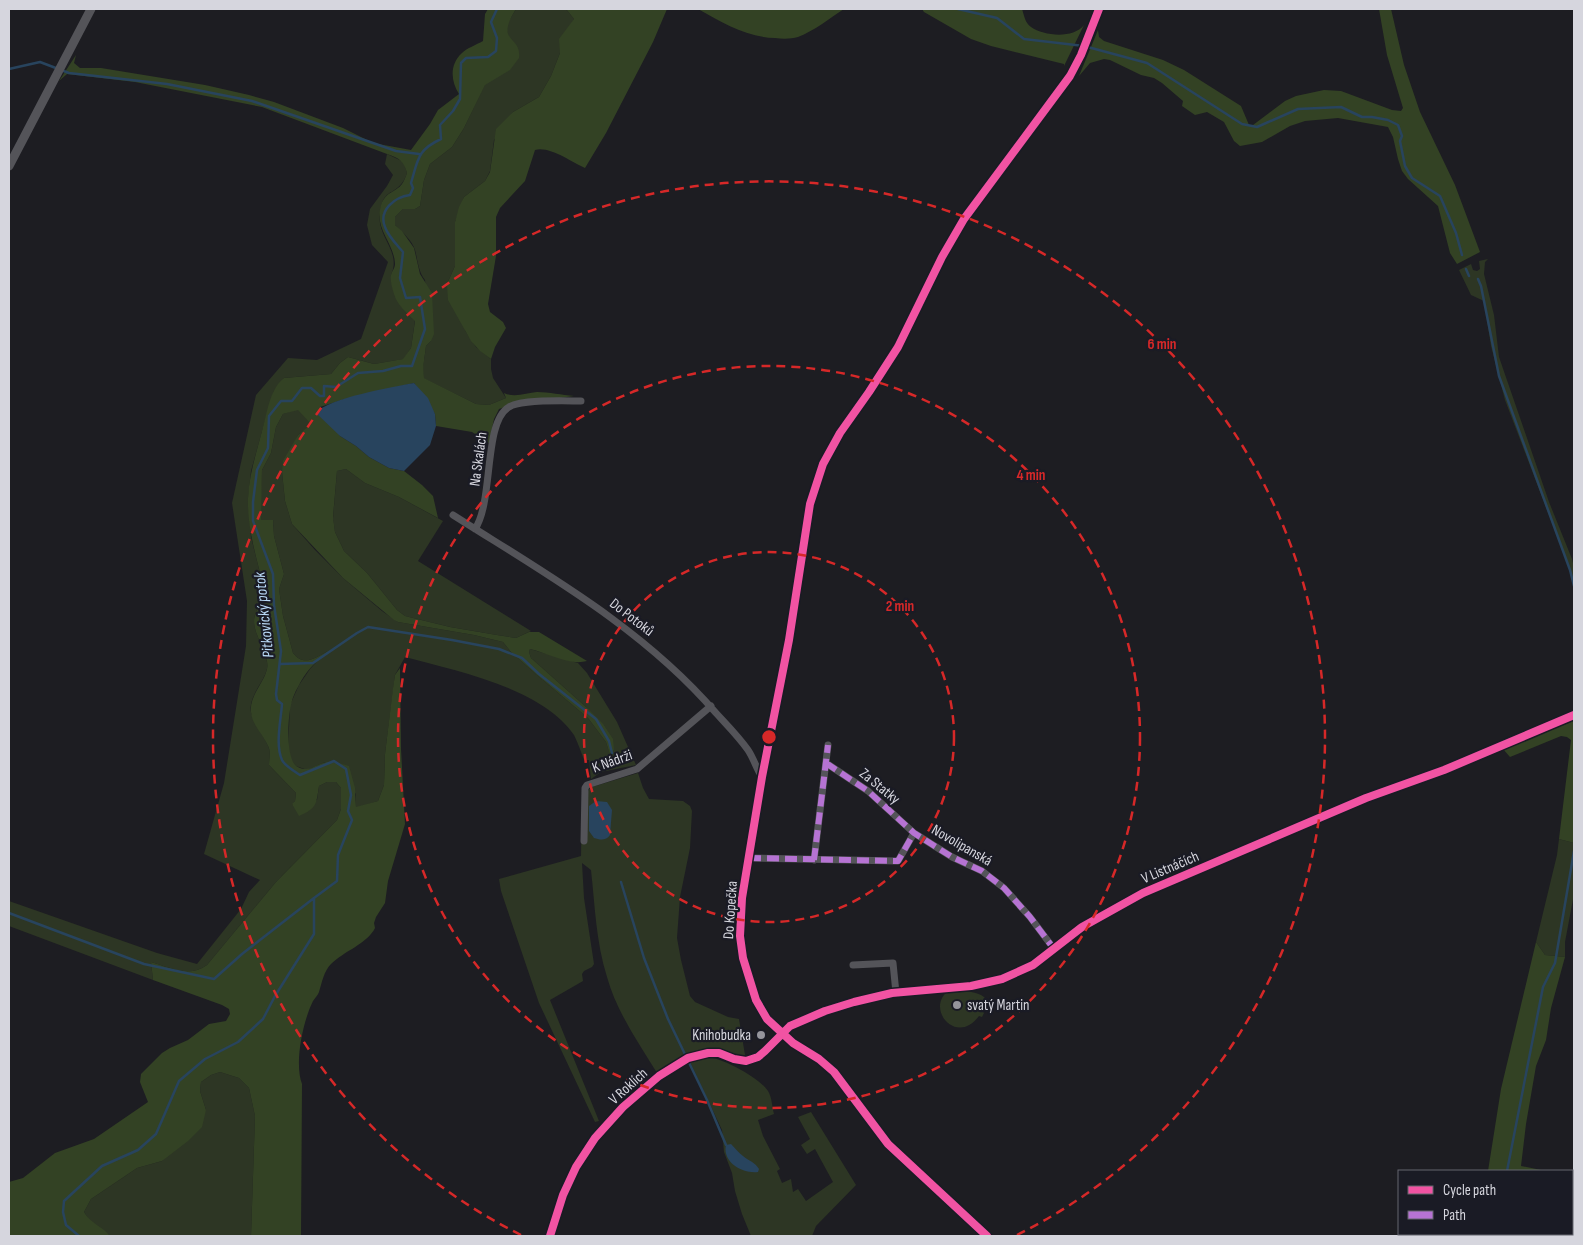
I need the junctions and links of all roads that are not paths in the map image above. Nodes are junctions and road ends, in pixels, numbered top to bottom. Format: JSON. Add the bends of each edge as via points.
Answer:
{"nodes":[{"id":1,"x":91,"y":9,"type":"edge"},
{"id":2,"x":1098,"y":9,"type":"edge"},
{"id":3,"x":9,"y":166,"type":"edge"},
{"id":4,"x":581,"y":401,"type":"dead end"},
{"id":5,"x":453,"y":515,"type":"dead end"},
{"id":6,"x":475,"y":529,"type":"junction"},
{"id":7,"x":711,"y":706,"type":"junction"},
{"id":8,"x":1574,"y":715,"type":"edge"},
{"id":9,"x":828,"y":745,"type":"dead end"},
{"id":10,"x":826,"y":763,"type":"junction"},
{"id":11,"x":762,"y":777,"type":"junction"},
{"id":12,"x":914,"y":834,"type":"junction"},
{"id":13,"x":584,"y":841,"type":"dead end"},
{"id":14,"x":750,"y":858,"type":"junction"},
{"id":15,"x":814,"y":860,"type":"junction"},
{"id":16,"x":1054,"y":949,"type":"junction"},
{"id":17,"x":853,"y":965,"type":"dead end"},
{"id":18,"x":896,"y":992,"type":"junction"},
{"id":19,"x":781,"y":1034,"type":"junction"},
{"id":20,"x":550,"y":1236,"type":"edge"},
{"id":21,"x":987,"y":1236,"type":"edge"}],
"edges":[{"from":1,"to":3,"type":"street"},
{"from":2,"to":11,"type":"street","name":"Do Kopečka","via":[[1070,76],[964,219],[898,347],[823,464],[810,504]]},
{"from":4,"to":6,"type":"street","name":"Na Skalách","via":[[549,400],[510,405],[504,410],[495,430],[482,515]]},
{"from":5,"to":6,"type":"street","name":"Do Potoků"},
{"from":6,"to":7,"type":"street","name":"Do Potoků","via":[[544,571],[640,639]]},
{"from":7,"to":11,"type":"street","name":"Do Potoků","via":[[749,751]]},
{"from":7,"to":13,"type":"street","name":"K Nádrži","via":[[637,769],[588,785]]},
{"from":8,"to":16,"type":"street","name":"V Listnáčích","via":[[1444,770],[1366,798],[1143,893],[1082,927]]},
{"from":9,"to":10,"type":"street"},
{"from":10,"to":12,"type":"street","name":"Za Statky","via":[[868,791]]},
{"from":10,"to":15,"type":"street"},
{"from":11,"to":14,"type":"street","name":"Do Kopečka"},
{"from":12,"to":15,"type":"street","name":"Novolipanská","via":[[898,861]]},
{"from":12,"to":16,"type":"street","name":"Novolipanská","via":[[1004,888]]},
{"from":14,"to":15,"type":"street","name":"Novolipanská"},
{"from":14,"to":19,"type":"street","name":"Do Kopečka","via":[[742,898],[740,936],[743,958],[756,1000]]},
{"from":16,"to":18,"type":"street","name":"V Listnáčích","via":[[1033,965],[1002,979],[971,986]]},
{"from":17,"to":18,"type":"street","via":[[893,963]]},
{"from":18,"to":19,"type":"street","name":"V Listnáčích","via":[[825,1011],[790,1026]]},
{"from":19,"to":20,"type":"street","name":"V Roklích","via":[[765,1051],[746,1061],[708,1053],[686,1059],[659,1076],[623,1107],[595,1138],[576,1167]]},
{"from":19,"to":21,"type":"street","name":"Do Kopečka","via":[[834,1072],[888,1144]]}]}
